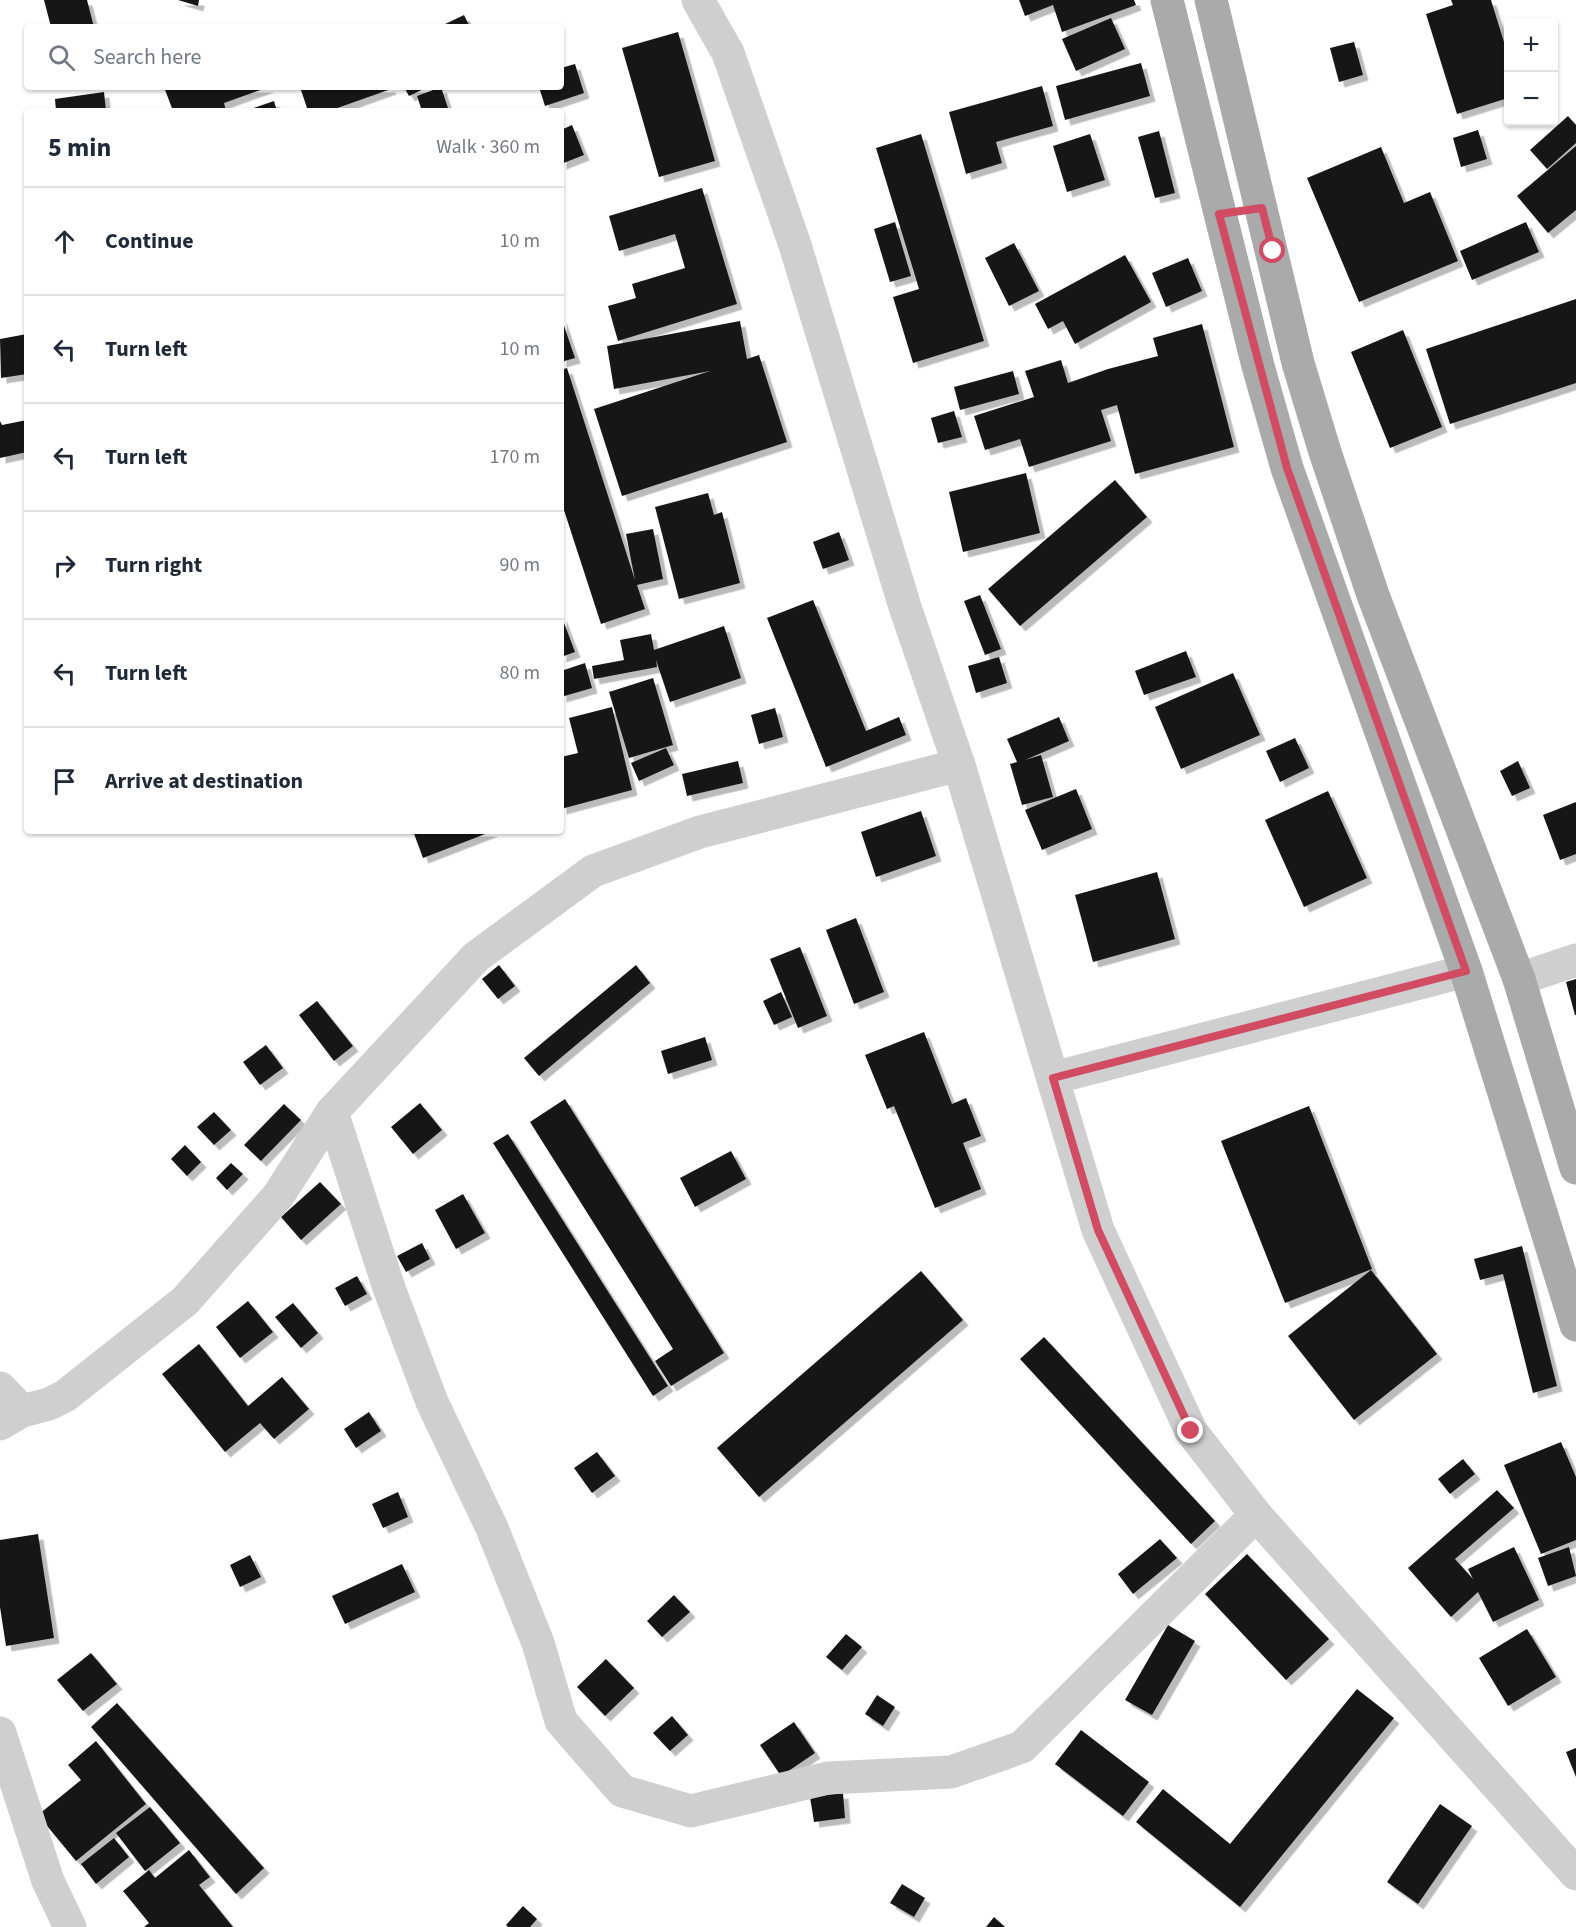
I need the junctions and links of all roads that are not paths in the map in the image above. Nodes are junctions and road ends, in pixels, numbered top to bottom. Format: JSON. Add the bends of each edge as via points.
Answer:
{"nodes":[{"id":1,"x":698,"y":0,"type":"edge"},
{"id":2,"x":1167,"y":0,"type":"edge"},
{"id":3,"x":1211,"y":0,"type":"edge"},
{"id":4,"x":1262,"y":208,"type":"junction"},
{"id":5,"x":1219,"y":214,"type":"junction"},
{"id":6,"x":959,"y":765,"type":"junction"},
{"id":7,"x":1576,"y":960,"type":"edge"},
{"id":8,"x":1466,"y":971,"type":"junction"},
{"id":9,"x":1519,"y":979,"type":"junction"},
{"id":10,"x":1053,"y":1078,"type":"junction"},
{"id":11,"x":332,"y":1112,"type":"junction"},
{"id":12,"x":1576,"y":1168,"type":"edge"},
{"id":13,"x":1576,"y":1325,"type":"edge"},
{"id":14,"x":7,"y":1407,"type":"edge"},
{"id":15,"x":1256,"y":1515,"type":"junction"},
{"id":16,"x":0,"y":1733,"type":"edge"},
{"id":17,"x":1576,"y":1874,"type":"edge"},
{"id":18,"x":70,"y":1927,"type":"edge"}],
"edges":[{"from":1,"to":6,"type":"street","via":[[728,53],[795,245],[905,607]]},
{"from":2,"to":5,"type":"main road"},
{"from":3,"to":4,"type":"main road"},
{"from":4,"to":5,"type":"main road"},
{"from":4,"to":9,"type":"main road","via":[[1298,363],[1332,474],[1373,595]]},
{"from":5,"to":8,"type":"main road","via":[[1287,468]]},
{"from":6,"to":10,"type":"street"},
{"from":6,"to":11,"type":"street","via":[[700,832],[593,871],[476,957]]},
{"from":7,"to":9,"type":"street"},
{"from":8,"to":10,"type":"street"},
{"from":8,"to":13,"type":"main road"},
{"from":9,"to":12,"type":"main road"},
{"from":10,"to":15,"type":"street","via":[[1098,1230],[1191,1431]]},
{"from":11,"to":14,"type":"street","via":[[278,1196],[185,1301],[65,1395],[49,1404]]},
{"from":11,"to":15,"type":"street","via":[[393,1299],[432,1402],[496,1538],[538,1643],[561,1721],[622,1791],[691,1811],[828,1778],[951,1772],[1022,1747]]},
{"from":15,"to":17,"type":"street"},
{"from":16,"to":18,"type":"street","via":[[48,1881]]}]}
